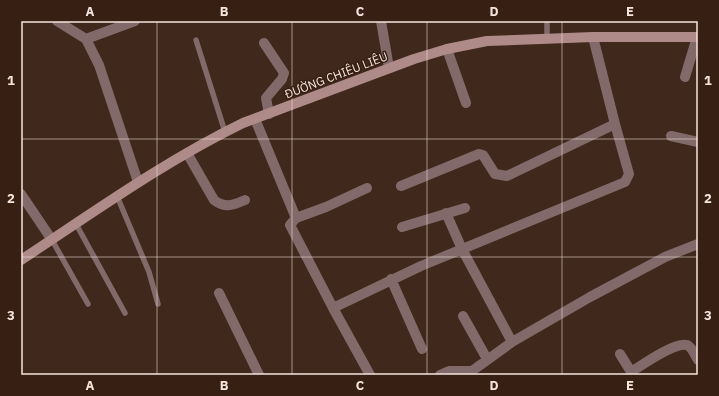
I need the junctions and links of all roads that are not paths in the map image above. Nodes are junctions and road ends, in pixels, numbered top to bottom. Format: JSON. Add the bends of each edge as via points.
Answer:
{"nodes":[{"id":1,"x":57,"y":21,"type":"edge"},
{"id":2,"x":135,"y":21,"type":"edge"},
{"id":3,"x":381,"y":21,"type":"edge"},
{"id":4,"x":547,"y":21,"type":"edge"},
{"id":5,"x":593,"y":37,"type":"junction"},
{"id":6,"x":697,"y":37,"type":"edge"},
{"id":7,"x":86,"y":39,"type":"junction"},
{"id":8,"x":547,"y":39,"type":"junction"},
{"id":9,"x":196,"y":40,"type":"dead end"},
{"id":10,"x":264,"y":43,"type":"dead end"},
{"id":11,"x":447,"y":49,"type":"junction"},
{"id":12,"x":389,"y":68,"type":"junction"},
{"id":13,"x":685,"y":77,"type":"dead end"},
{"id":14,"x":466,"y":103,"type":"dead end"},
{"id":15,"x":269,"y":114,"type":"junction"},
{"id":16,"x":255,"y":119,"type":"junction"},
{"id":17,"x":615,"y":124,"type":"junction"},
{"id":18,"x":225,"y":132,"type":"junction"},
{"id":19,"x":671,"y":136,"type":"dead end"},
{"id":20,"x":698,"y":142,"type":"edge"},
{"id":21,"x":187,"y":153,"type":"junction"},
{"id":22,"x":138,"y":182,"type":"junction"},
{"id":23,"x":401,"y":186,"type":"dead end"},
{"id":24,"x":367,"y":188,"type":"dead end"},
{"id":25,"x":21,"y":194,"type":"edge"},
{"id":26,"x":117,"y":196,"type":"junction"},
{"id":27,"x":245,"y":200,"type":"dead end"},
{"id":28,"x":465,"y":208,"type":"dead end"},
{"id":29,"x":446,"y":213,"type":"junction"},
{"id":30,"x":296,"y":218,"type":"junction"},
{"id":31,"x":76,"y":224,"type":"junction"},
{"id":32,"x":402,"y":227,"type":"dead end"},
{"id":33,"x":52,"y":240,"type":"junction"},
{"id":34,"x":698,"y":244,"type":"edge"},
{"id":35,"x":462,"y":249,"type":"junction"},
{"id":36,"x":21,"y":260,"type":"edge"},
{"id":37,"x":391,"y":279,"type":"junction"},
{"id":38,"x":219,"y":293,"type":"dead end"},
{"id":39,"x":88,"y":304,"type":"dead end"},
{"id":40,"x":158,"y":304,"type":"dead end"},
{"id":41,"x":333,"y":308,"type":"junction"},
{"id":42,"x":125,"y":313,"type":"dead end"},
{"id":43,"x":463,"y":316,"type":"dead end"},
{"id":44,"x":512,"y":342,"type":"junction"},
{"id":45,"x":422,"y":348,"type":"dead end"},
{"id":46,"x":620,"y":354,"type":"dead end"},
{"id":47,"x":487,"y":359,"type":"junction"},
{"id":48,"x":698,"y":360,"type":"edge"},
{"id":49,"x":472,"y":373,"type":"edge"},
{"id":50,"x":632,"y":373,"type":"edge"},
{"id":51,"x":259,"y":375,"type":"edge"},
{"id":52,"x":370,"y":375,"type":"edge"},
{"id":53,"x":440,"y":375,"type":"edge"}],
"edges":[{"from":1,"to":7,"type":"street"},
{"from":2,"to":7,"type":"street"},
{"from":3,"to":12,"type":"street"},
{"from":4,"to":8,"type":"lane"},
{"from":5,"to":6,"type":"street","name":"ĐƯỜNG CHIÊU LIÊU"},
{"from":5,"to":8,"type":"street","name":"ĐƯỜNG CHIÊU LIÊU"},
{"from":5,"to":17,"type":"street"},
{"from":6,"to":13,"type":"street"},
{"from":7,"to":22,"type":"street","via":[[99,65]]},
{"from":8,"to":11,"type":"street","name":"ĐƯỜNG CHIÊU LIÊU","via":[[487,41]]},
{"from":9,"to":18,"type":"lane"},
{"from":10,"to":15,"type":"street","via":[[284,73],[266,98]]},
{"from":11,"to":12,"type":"street","name":"ĐƯỜNG CHIÊU LIÊU"},
{"from":11,"to":14,"type":"street"},
{"from":12,"to":15,"type":"street","name":"ĐƯỜNG CHIÊU LIÊU"},
{"from":15,"to":16,"type":"street","name":"ĐƯỜNG CHIÊU LIÊU"},
{"from":16,"to":18,"type":"street","name":"ĐƯỜNG CHIÊU LIÊU"},
{"from":16,"to":30,"type":"street"},
{"from":17,"to":23,"type":"street","via":[[507,176],[494,174],[483,155],[479,154]]},
{"from":17,"to":35,"type":"street","via":[[629,174],[625,182]]},
{"from":18,"to":21,"type":"street","name":"ĐƯỜNG CHIÊU LIÊU"},
{"from":19,"to":20,"type":"street"},
{"from":21,"to":22,"type":"street","name":"ĐƯỜNG CHIÊU LIÊU"},
{"from":21,"to":27,"type":"street","via":[[214,200],[221,206]]},
{"from":22,"to":26,"type":"street","name":"ĐƯỜNG CHIÊU LIÊU"},
{"from":24,"to":30,"type":"street"},
{"from":25,"to":33,"type":"street"},
{"from":26,"to":31,"type":"street","name":"ĐƯỜNG CHIÊU LIÊU"},
{"from":26,"to":40,"type":"lane","via":[[149,272]]},
{"from":28,"to":29,"type":"street"},
{"from":29,"to":32,"type":"street"},
{"from":29,"to":35,"type":"street"},
{"from":30,"to":41,"type":"street","via":[[290,225],[291,228]]},
{"from":31,"to":33,"type":"street","name":"ĐƯỜNG CHIÊU LIÊU"},
{"from":31,"to":42,"type":"lane"},
{"from":33,"to":36,"type":"street","name":"ĐƯỜNG CHIÊU LIÊU"},
{"from":33,"to":39,"type":"lane"},
{"from":34,"to":44,"type":"street","via":[[665,257]]},
{"from":35,"to":37,"type":"street"},
{"from":35,"to":44,"type":"street"},
{"from":37,"to":41,"type":"street"},
{"from":37,"to":45,"type":"street"},
{"from":38,"to":51,"type":"street"},
{"from":41,"to":52,"type":"street"},
{"from":43,"to":47,"type":"street"},
{"from":44,"to":47,"type":"street"},
{"from":46,"to":50,"type":"street"},
{"from":47,"to":49,"type":"street"},
{"from":48,"to":50,"type":"street","via":[[687,345],[679,346]]},
{"from":49,"to":53,"type":"street","via":[[449,371]]}]}
